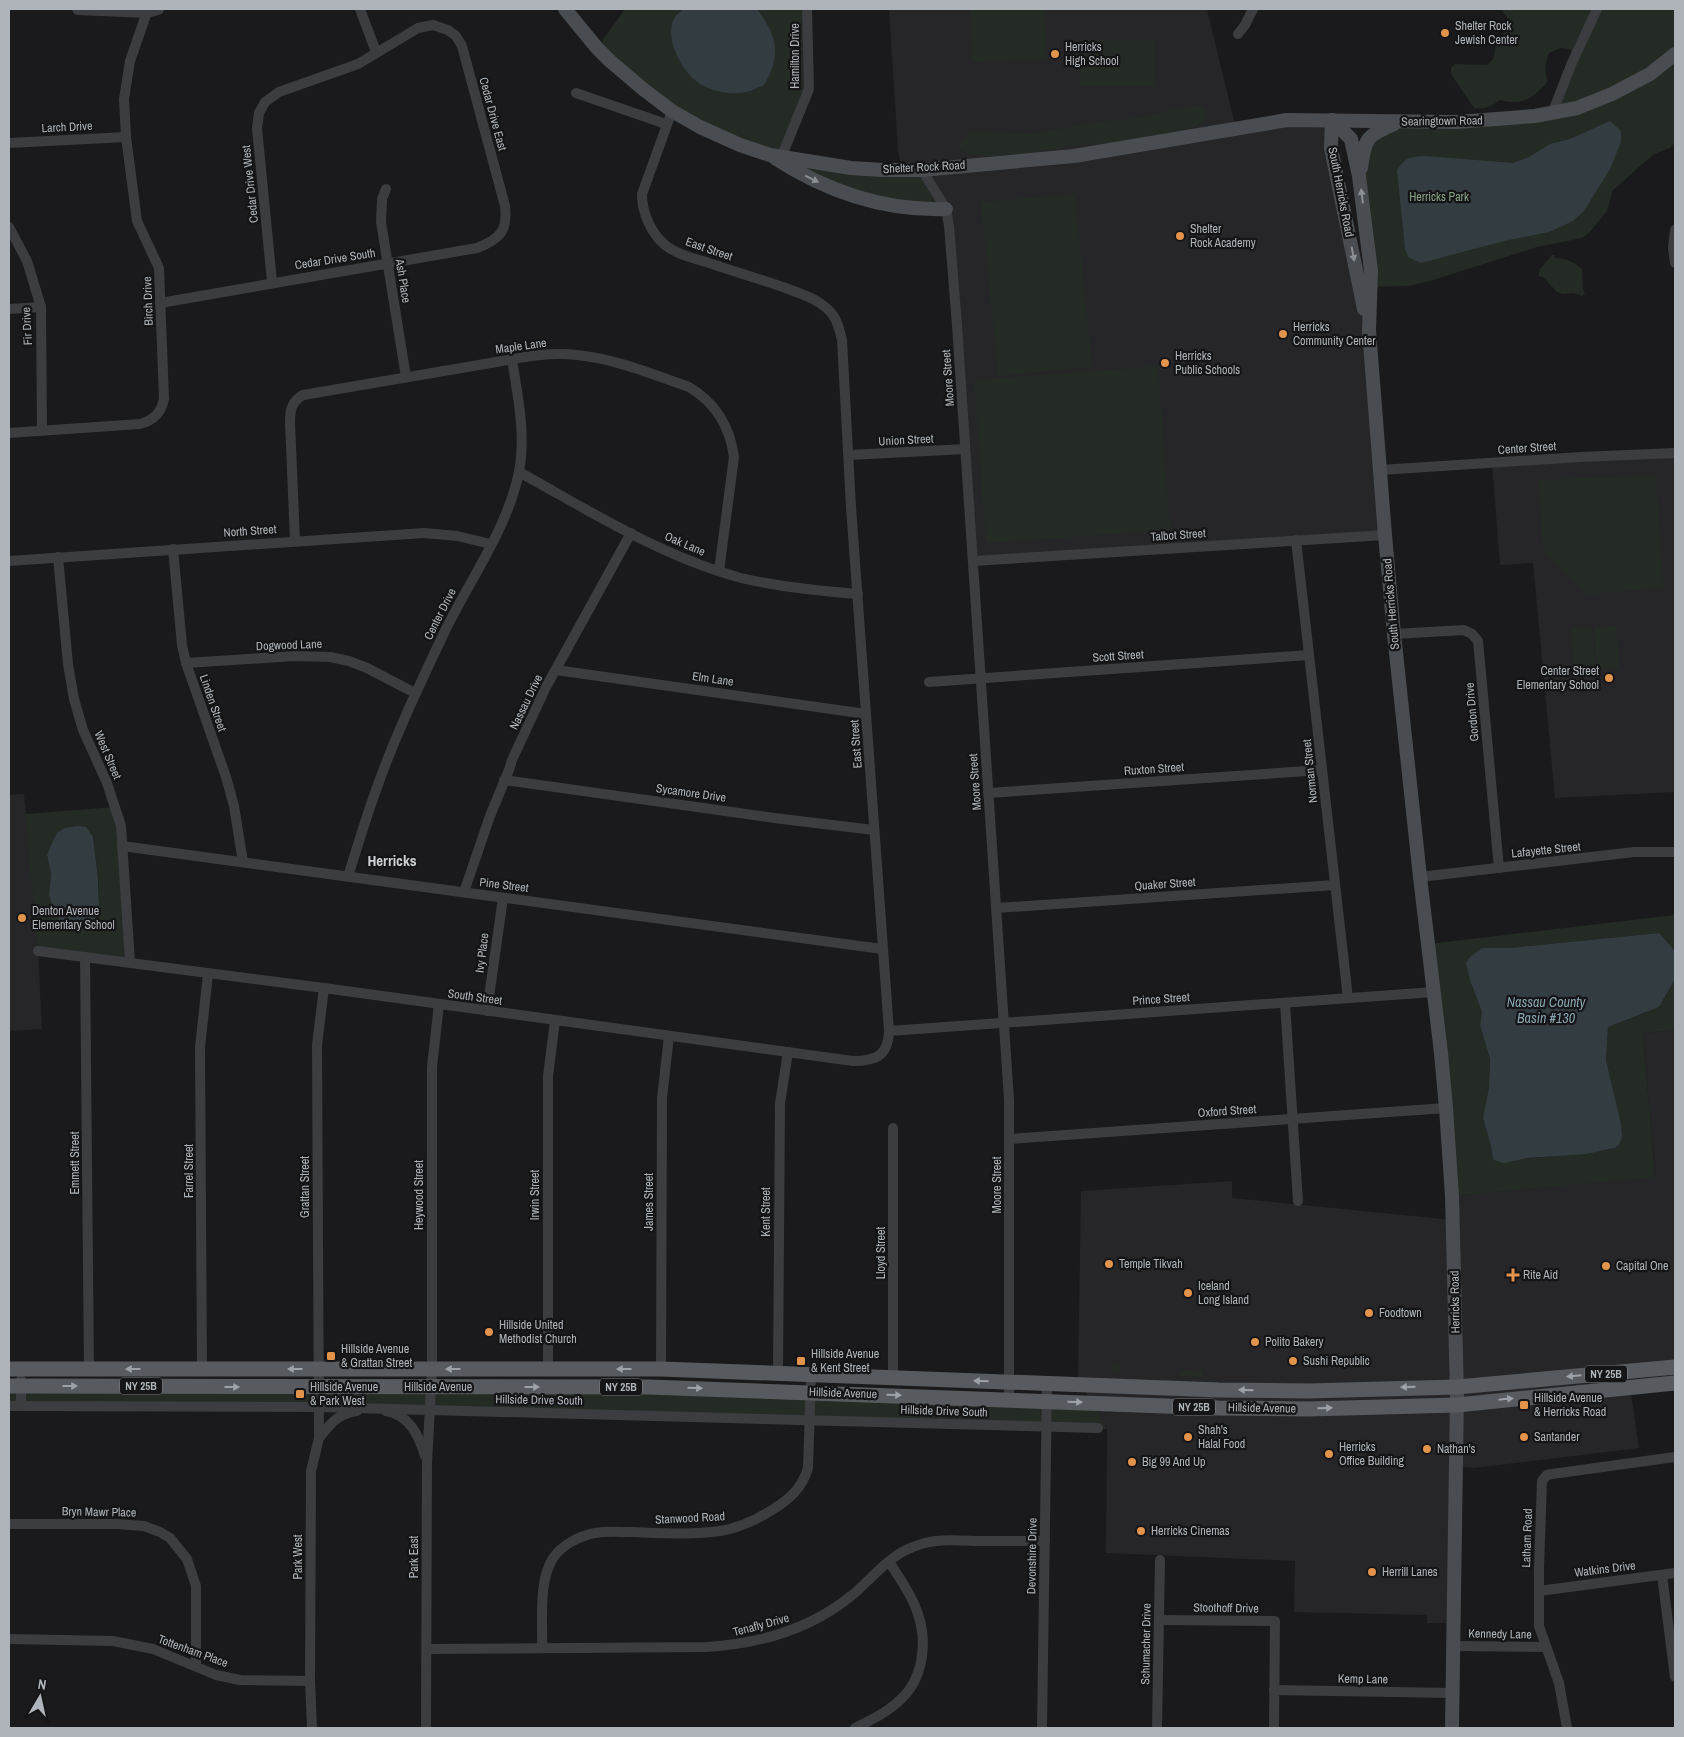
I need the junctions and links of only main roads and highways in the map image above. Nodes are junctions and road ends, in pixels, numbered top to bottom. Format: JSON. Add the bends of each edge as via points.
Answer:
{"nodes":[{"id":1,"x":565,"y":9,"type":"edge"},
{"id":2,"x":1675,"y":54,"type":"edge"},
{"id":3,"x":1332,"y":120,"type":"junction"},
{"id":4,"x":1399,"y":122,"type":"junction"},
{"id":5,"x":776,"y":156,"type":"junction"},
{"id":6,"x":1360,"y":176,"type":"junction"},
{"id":7,"x":946,"y":209,"type":"road end"},
{"id":8,"x":1369,"y":330,"type":"junction"},
{"id":9,"x":1420,"y":878,"type":"joint"},
{"id":10,"x":1675,"y":1367,"type":"edge"},
{"id":11,"x":15,"y":1369,"type":"edge"},
{"id":12,"x":1675,"y":1383,"type":"edge"},
{"id":13,"x":15,"y":1386,"type":"edge"},
{"id":14,"x":1457,"y":1387,"type":"junction"},
{"id":15,"x":1457,"y":1405,"type":"junction"},
{"id":16,"x":1452,"y":1728,"type":"edge"}],
"edges":[{"from":1,"to":5,"type":"main road","name":"Shelter Rock Road","via":[[610,61],[672,111],[700,128]]},
{"from":2,"to":4,"type":"main road","name":"Searingtown Road","via":[[1650,74],[1577,108],[1552,114],[1478,121]]},
{"from":3,"to":4,"type":"main road","name":"Searingtown Road"},
{"from":3,"to":5,"type":"main road","name":"Shelter Rock Road","via":[[1287,120],[1074,156],[922,170],[866,170]]},
{"from":3,"to":6,"type":"main road","name":"South Herricks Road","via":[[1351,139]]},
{"from":3,"to":8,"type":"main road","name":"South Herricks Road","one_way":true,"via":[[1331,148]]},
{"from":4,"to":6,"type":"main road","via":[[1370,135],[1364,145]]},
{"from":5,"to":7,"type":"main road","one_way":true,"via":[[794,170],[834,190],[905,208]]},
{"from":8,"to":6,"type":"main road","name":"South Herricks Road","one_way":true,"via":[[1371,270]]},
{"from":8,"to":9,"type":"main road","name":"South Herricks Road","via":[[1394,634]]},
{"from":9,"to":14,"type":"main road","name":"Herricks Road","via":[[1446,1108],[1452,1196]]},
{"from":10,"to":14,"type":"main road","name":"Hillside Avenue","number":"NY 25B","one_way":true},
{"from":14,"to":11,"type":"main road","name":"Hillside Avenue","number":"NY 25B","one_way":true,"via":[[1264,1390],[661,1369]]},
{"from":15,"to":12,"type":"main road","name":"Hillside Avenue","number":"NY 25B","one_way":true},
{"from":13,"to":15,"type":"main road","name":"Hillside Avenue","number":"NY 25B","one_way":true,"via":[[649,1387],[1219,1408]]},
{"from":14,"to":15,"type":"main road","name":"Herricks Road"},
{"from":15,"to":16,"type":"main road","name":"Herricks Road"}]}
